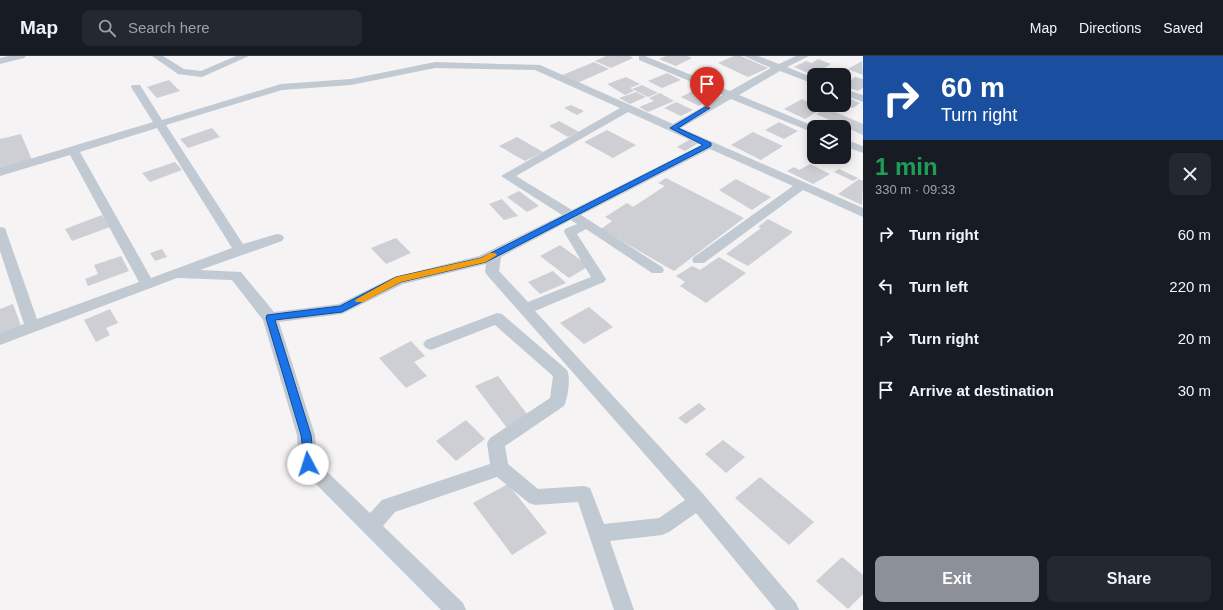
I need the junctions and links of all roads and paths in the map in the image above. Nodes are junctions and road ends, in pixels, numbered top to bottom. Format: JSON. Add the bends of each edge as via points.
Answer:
{"nodes":[{"id":1,"x":21,"y":56,"type":"edge"},
{"id":2,"x":157,"y":56,"type":"edge"},
{"id":3,"x":244,"y":56,"type":"edge"},
{"id":4,"x":749,"y":56,"type":"edge"},
{"id":5,"x":804,"y":56,"type":"edge"},
{"id":6,"x":642,"y":58,"type":"dead end"},
{"id":7,"x":0,"y":61,"type":"edge"},
{"id":8,"x":778,"y":68,"type":"junction"},
{"id":9,"x":807,"y":78,"type":"edge"},
{"id":10,"x":136,"y":87,"type":"dead end"},
{"id":11,"x":730,"y":95,"type":"junction"},
{"id":12,"x":851,"y":95,"type":"edge"},
{"id":13,"x":863,"y":99,"type":"edge"},
{"id":14,"x":628,"y":108,"type":"junction"},
{"id":15,"x":160,"y":124,"type":"junction"},
{"id":16,"x":807,"y":127,"type":"edge"},
{"id":17,"x":673,"y":128,"type":"junction"},
{"id":18,"x":709,"y":145,"type":"junction"},
{"id":19,"x":851,"y":145,"type":"edge"},
{"id":20,"x":73,"y":150,"type":"junction"},
{"id":21,"x":863,"y":150,"type":"edge"},
{"id":22,"x":0,"y":172,"type":"edge"},
{"id":23,"x":801,"y":186,"type":"junction"},
{"id":24,"x":863,"y":213,"type":"edge"},
{"id":25,"x":570,"y":215,"type":"junction"},
{"id":26,"x":588,"y":224,"type":"junction"},
{"id":27,"x":0,"y":231,"type":"edge"},
{"id":28,"x":277,"y":238,"type":"dead end"},
{"id":29,"x":240,"y":250,"type":"junction"},
{"id":30,"x":494,"y":254,"type":"junction"},
{"id":31,"x":699,"y":260,"type":"dead end"},
{"id":32,"x":657,"y":270,"type":"dead end"},
{"id":33,"x":178,"y":274,"type":"junction"},
{"id":34,"x":148,"y":285,"type":"junction"},
{"id":35,"x":525,"y":309,"type":"junction"},
{"id":36,"x":270,"y":318,"type":"junction"},
{"id":37,"x":32,"y":326,"type":"junction"},
{"id":38,"x":0,"y":338,"type":"edge"},
{"id":39,"x":431,"y":344,"type":"dead end"},
{"id":40,"x":500,"y":468,"type":"junction"},
{"id":41,"x":698,"y":501,"type":"junction"},
{"id":42,"x":371,"y":526,"type":"junction"},
{"id":43,"x":598,"y":533,"type":"junction"},
{"id":44,"x":456,"y":610,"type":"edge"},
{"id":45,"x":624,"y":610,"type":"edge"},
{"id":46,"x":789,"y":610,"type":"edge"}],
"edges":[{"from":1,"to":7,"type":"street"},
{"from":2,"to":3,"type":"street","via":[[181,72],[202,74]]},
{"from":4,"to":8,"type":"street"},
{"from":5,"to":8,"type":"street"},
{"from":6,"to":11,"type":"street"},
{"from":8,"to":9,"type":"street"},
{"from":8,"to":11,"type":"street"},
{"from":10,"to":15,"type":"street"},
{"from":11,"to":16,"type":"street"},
{"from":11,"to":17,"type":"street"},
{"from":12,"to":13,"type":"street"},
{"from":14,"to":15,"type":"street","via":[[537,67],[435,65],[351,82],[281,87]]},
{"from":14,"to":17,"type":"street"},
{"from":14,"to":25,"type":"street","via":[[507,176]]},
{"from":15,"to":20,"type":"street"},
{"from":15,"to":29,"type":"street"},
{"from":17,"to":18,"type":"street"},
{"from":18,"to":23,"type":"street"},
{"from":18,"to":25,"type":"street"},
{"from":19,"to":21,"type":"street"},
{"from":20,"to":22,"type":"street"},
{"from":20,"to":34,"type":"street"},
{"from":23,"to":24,"type":"street"},
{"from":23,"to":31,"type":"street"},
{"from":25,"to":26,"type":"street"},
{"from":25,"to":30,"type":"street"},
{"from":26,"to":32,"type":"street"},
{"from":26,"to":35,"type":"street","via":[[570,232],[599,279]]},
{"from":27,"to":37,"type":"street"},
{"from":28,"to":29,"type":"street"},
{"from":29,"to":33,"type":"street"},
{"from":30,"to":35,"type":"street","via":[[492,272]]},
{"from":30,"to":36,"type":"street","via":[[483,260],[399,280],[342,309]]},
{"from":33,"to":34,"type":"street"},
{"from":33,"to":36,"type":"street","via":[[236,275]]},
{"from":34,"to":37,"type":"street"},
{"from":35,"to":41,"type":"street"},
{"from":36,"to":42,"type":"street","via":[[306,435],[308,464]]},
{"from":37,"to":38,"type":"street"},
{"from":39,"to":40,"type":"street","via":[[498,318],[561,374],[558,400],[496,443]]},
{"from":40,"to":42,"type":"street","via":[[389,506]]},
{"from":40,"to":43,"type":"street","via":[[535,497],[584,494]]},
{"from":41,"to":43,"type":"street","via":[[662,526]]},
{"from":41,"to":46,"type":"street"},
{"from":42,"to":44,"type":"street"},
{"from":43,"to":45,"type":"street"}]}
